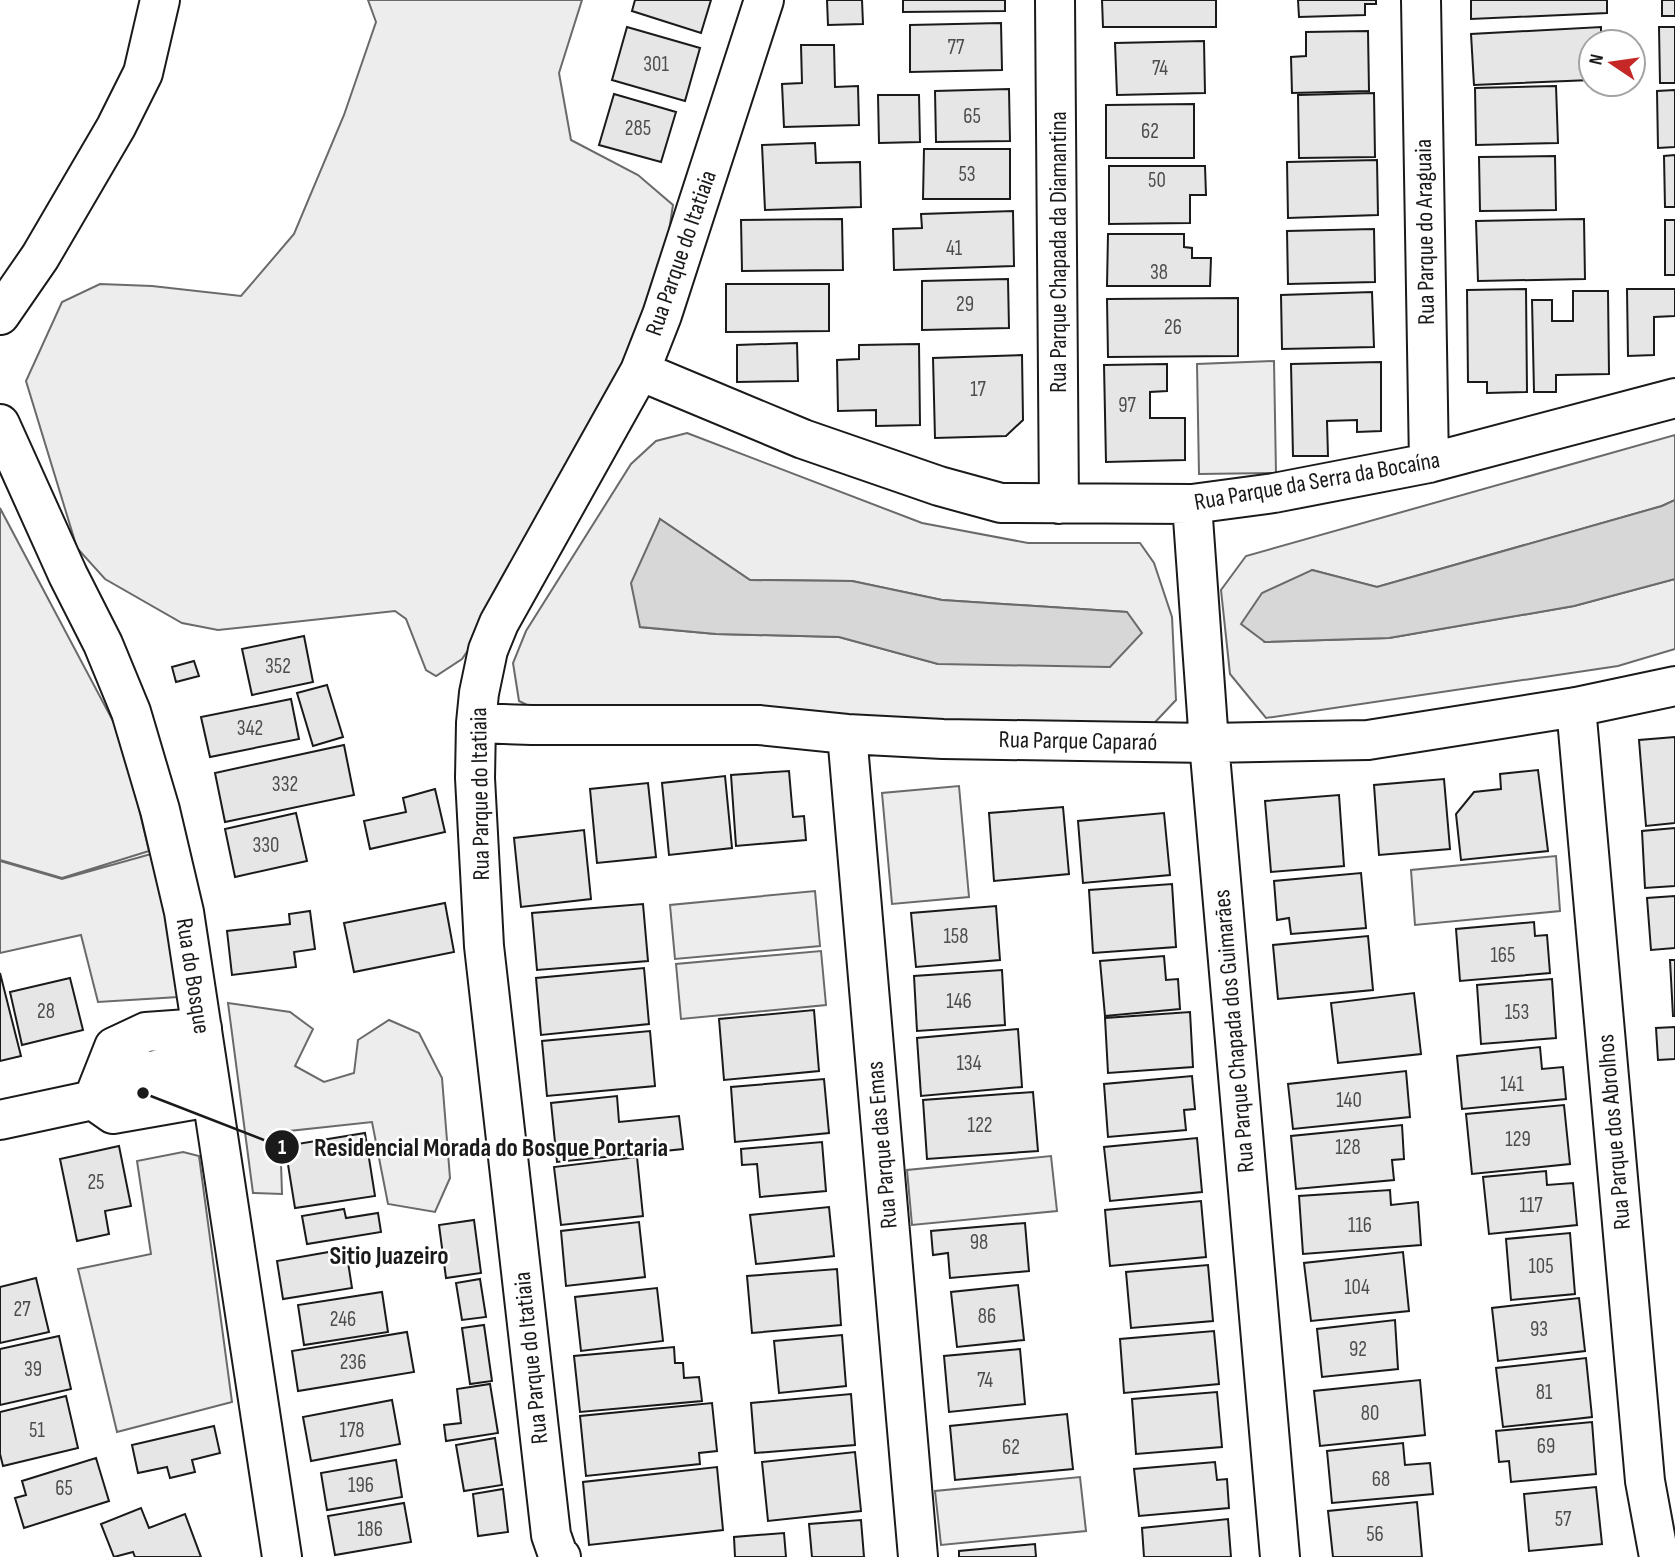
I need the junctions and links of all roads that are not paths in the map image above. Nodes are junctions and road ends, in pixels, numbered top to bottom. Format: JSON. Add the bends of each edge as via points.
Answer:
{"nodes":[{"id":1,"x":160,"y":0,"type":"edge"},
{"id":2,"x":764,"y":0,"type":"edge"},
{"id":3,"x":1055,"y":0,"type":"edge"},
{"id":4,"x":1421,"y":0,"type":"edge"},
{"id":5,"x":0,"y":315,"type":"edge"},
{"id":6,"x":639,"y":371,"type":"junction"},
{"id":7,"x":1675,"y":398,"type":"edge"},
{"id":8,"x":0,"y":424,"type":"edge"},
{"id":9,"x":1429,"y":463,"type":"junction"},
{"id":10,"x":1059,"y":504,"type":"junction"},
{"id":11,"x":1192,"y":504,"type":"junction"},
{"id":12,"x":1675,"y":686,"type":"edge"},
{"id":13,"x":1576,"y":707,"type":"junction"},
{"id":14,"x":476,"y":723,"type":"junction"},
{"id":15,"x":847,"y":734,"type":"junction"},
{"id":16,"x":1209,"y":743,"type":"junction"},
{"id":17,"x":204,"y":1043,"type":"junction"},
{"id":18,"x":210,"y":1097,"type":"junction"},
{"id":19,"x":93,"y":1100,"type":"junction"},
{"id":20,"x":0,"y":1120,"type":"edge"},
{"id":21,"x":282,"y":1557,"type":"edge"},
{"id":22,"x":561,"y":1557,"type":"edge"},
{"id":23,"x":918,"y":1557,"type":"edge"},
{"id":24,"x":1280,"y":1557,"type":"edge"},
{"id":25,"x":1659,"y":1557,"type":"edge"}],
"edges":[{"from":1,"to":5,"type":"street","via":[[144,73],[40,257]]},
{"from":2,"to":6,"type":"street","name":"Rua Parque do Itatiaia","via":[[662,315]]},
{"from":3,"to":10,"type":"street","name":"Rua Parque Chapada da Diamantina"},
{"from":4,"to":9,"type":"street","name":"Rua Parque do Araguaia"},
{"from":6,"to":10,"type":"street","name":"Rua Parque da Serra da Bocaína","via":[[803,439],[939,486],[1001,503]]},
{"from":6,"to":14,"type":"street","name":"Rua Parque do Itatiaia","via":[[499,623],[488,650]]},
{"from":7,"to":9,"type":"street","name":"Rua Parque da Serra da Bocaína"},
{"from":8,"to":17,"type":"street","name":"Rua do Bosque","via":[[131,712],[184,912]]},
{"from":9,"to":11,"type":"street","name":"Rua Parque da Serra da Bocaína"},
{"from":10,"to":11,"type":"street","name":"Rua Parque da Serra da Bocaína"},
{"from":11,"to":16,"type":"street","name":"Rua Parque Chapada dos Guimarães"},
{"from":12,"to":13,"type":"street","name":"Rua Parque Caparaó"},
{"from":13,"to":16,"type":"street","name":"Rua Parque Caparaó","via":[[1368,740]]},
{"from":13,"to":25,"type":"street","name":"Rua Parque dos Abrolhos","via":[[1645,1480]]},
{"from":14,"to":15,"type":"street","name":"Rua Parque Caparaó","via":[[759,725]]},
{"from":14,"to":22,"type":"street","name":"Rua Parque do Itatiaia","via":[[484,946],[551,1535]]},
{"from":15,"to":16,"type":"street","name":"Rua Parque Caparaó"},
{"from":15,"to":23,"type":"street","name":"Rua Parque das Emas"},
{"from":16,"to":24,"type":"street","name":"Rua Parque Chapada dos Guimarães"},
{"from":17,"to":18,"type":"street","name":"Rua do Bosque"},
{"from":17,"to":19,"type":"street","via":[[132,1075]]},
{"from":18,"to":19,"type":"street","via":[[113,1114]]},
{"from":18,"to":21,"type":"street","name":"Rua do Bosque"},
{"from":19,"to":20,"type":"street"}]}
